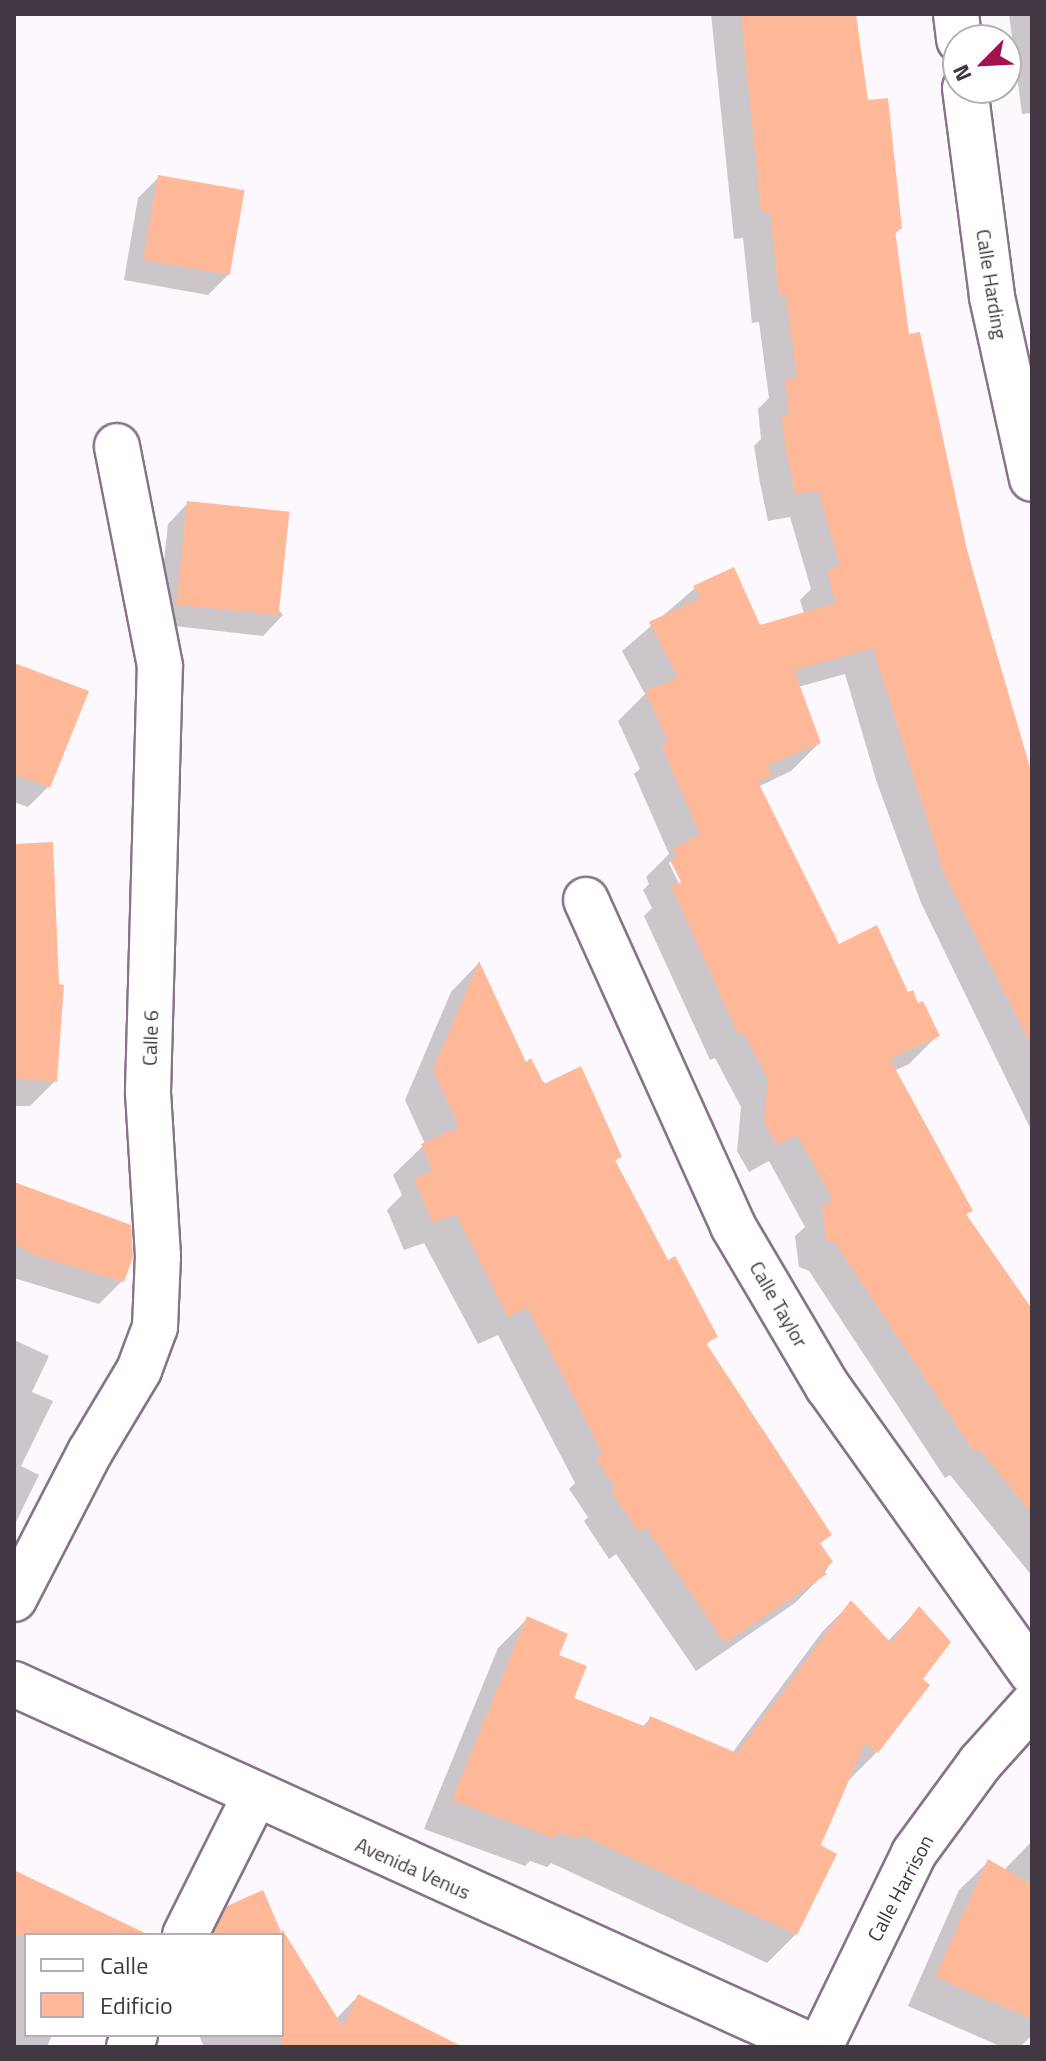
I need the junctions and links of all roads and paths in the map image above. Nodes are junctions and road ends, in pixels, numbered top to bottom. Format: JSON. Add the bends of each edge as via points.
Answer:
{"nodes":[{"id":1,"x":967,"y":104,"type":"edge"},
{"id":2,"x":117,"y":446,"type":"dead end"},
{"id":3,"x":1032,"y":479,"type":"edge"},
{"id":4,"x":586,"y":900,"type":"dead end"},
{"id":5,"x":14,"y":1599,"type":"edge"},
{"id":6,"x":1032,"y":1673,"type":"edge"},
{"id":7,"x":14,"y":1684,"type":"edge"},
{"id":8,"x":1032,"y":1705,"type":"edge"},
{"id":9,"x":254,"y":1797,"type":"junction"},
{"id":10,"x":186,"y":1933,"type":"edge"},
{"id":11,"x":814,"y":2047,"type":"edge"},
{"id":12,"x":820,"y":2047,"type":"edge"}],
"edges":[{"from":1,"to":3,"type":"street","name":"Calle Harding","via":[[992,297]]},
{"from":2,"to":5,"type":"street","name":"Calle 6","via":[[160,666],[148,1091],[158,1256],[155,1327],[139,1370]]},
{"from":4,"to":6,"type":"street","name":"Calle Taylor","via":[[741,1239],[828,1387]]},
{"from":7,"to":9,"type":"street","name":"Avenida Venus"},
{"from":8,"to":12,"type":"street","name":"Calle Harrison","via":[[980,1763],[914,1853]]},
{"from":9,"to":10,"type":"street"},
{"from":9,"to":11,"type":"street","name":"Avenida Venus"}]}
